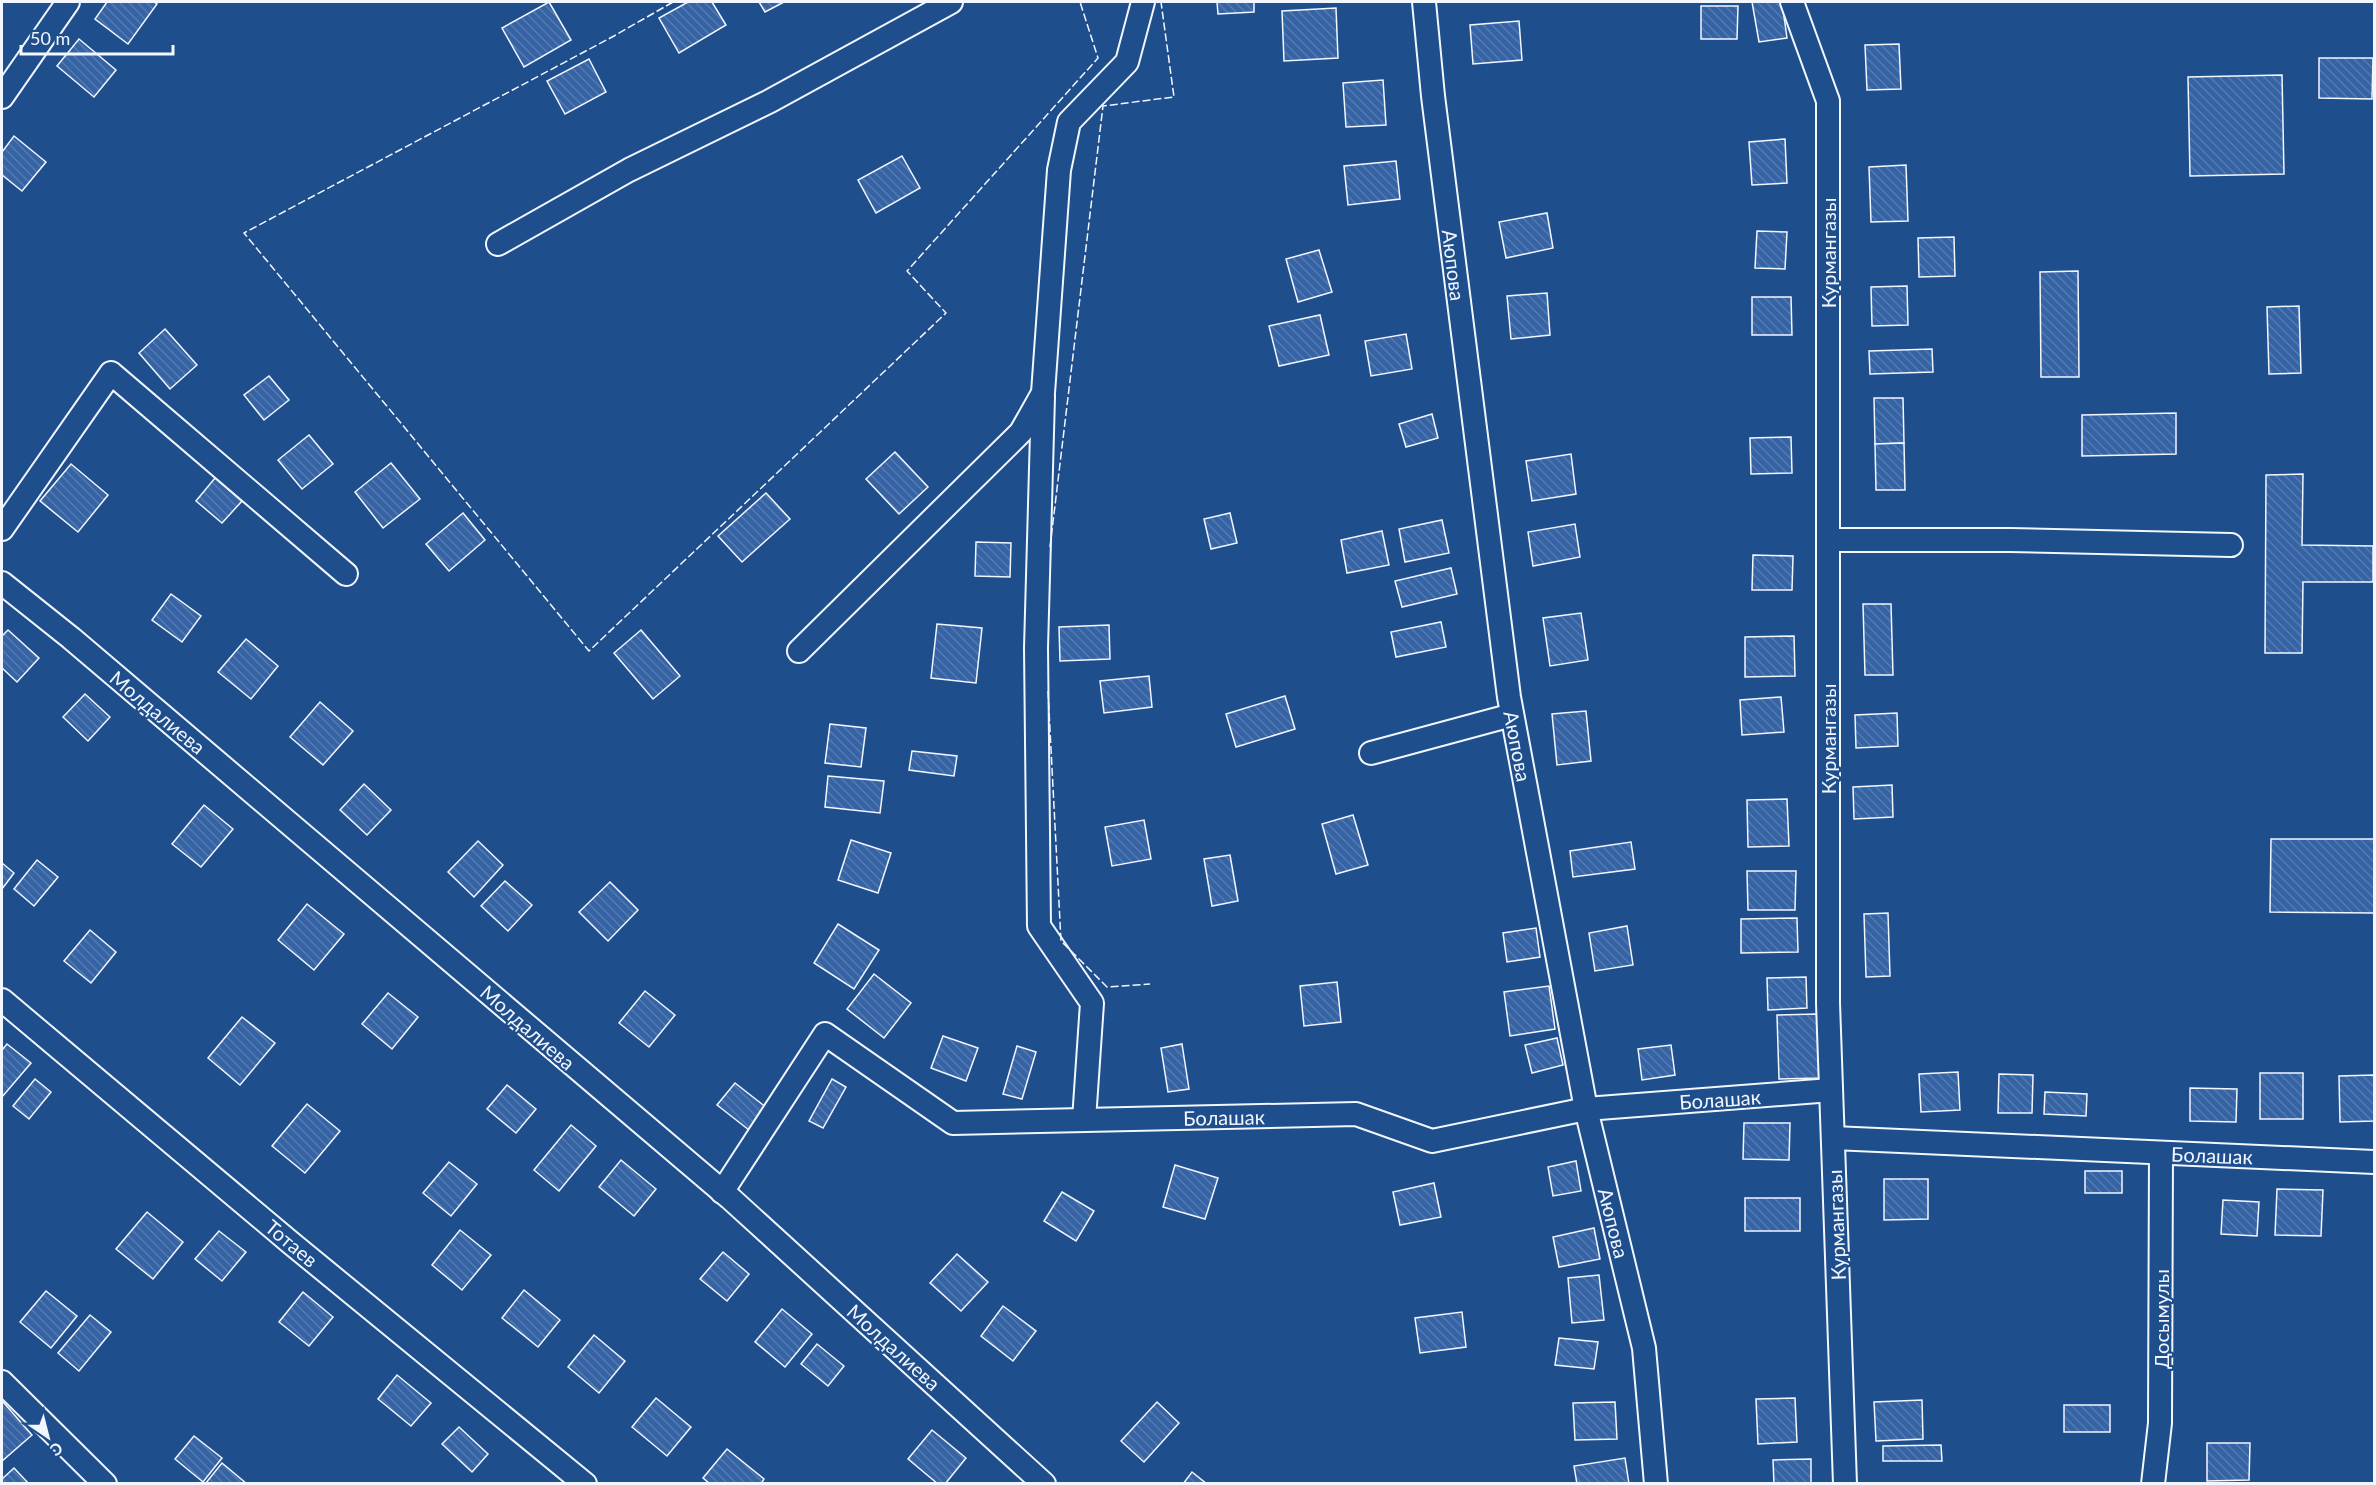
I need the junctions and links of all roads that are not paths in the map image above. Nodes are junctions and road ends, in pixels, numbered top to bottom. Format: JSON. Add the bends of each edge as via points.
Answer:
{"nodes":[{"id":1,"x":68,"y":2,"type":"edge"},
{"id":2,"x":951,"y":2,"type":"edge"},
{"id":3,"x":1143,"y":2,"type":"edge"},
{"id":4,"x":1424,"y":2,"type":"edge"},
{"id":5,"x":1792,"y":2,"type":"edge"},
{"id":6,"x":2,"y":98,"type":"edge"},
{"id":7,"x":498,"y":244,"type":"dead end"},
{"id":8,"x":1043,"y":393,"type":"junction"},
{"id":9,"x":2,"y":529,"type":"edge"},
{"id":10,"x":1828,"y":540,"type":"junction"},
{"id":11,"x":2230,"y":545,"type":"dead end"},
{"id":12,"x":346,"y":573,"type":"dead end"},
{"id":13,"x":2,"y":583,"type":"edge"},
{"id":14,"x":799,"y":651,"type":"dead end"},
{"id":15,"x":1512,"y":715,"type":"junction"},
{"id":16,"x":1371,"y":753,"type":"dead end"},
{"id":17,"x":2,"y":1000,"type":"edge"},
{"id":18,"x":1831,"y":1090,"type":"junction"},
{"id":19,"x":1586,"y":1109,"type":"junction"},
{"id":20,"x":1084,"y":1120,"type":"junction"},
{"id":21,"x":1833,"y":1138,"type":"junction"},
{"id":22,"x":2161,"y":1153,"type":"junction"},
{"id":23,"x":2374,"y":1162,"type":"edge"},
{"id":24,"x":722,"y":1192,"type":"junction"},
{"id":25,"x":2,"y":1382,"type":"edge"},
{"id":26,"x":105,"y":1484,"type":"edge"},
{"id":27,"x":585,"y":1484,"type":"edge"},
{"id":28,"x":1044,"y":1484,"type":"edge"},
{"id":29,"x":1656,"y":1484,"type":"edge"},
{"id":30,"x":1845,"y":1484,"type":"edge"},
{"id":31,"x":2153,"y":1484,"type":"edge"}],
"edges":[{"from":1,"to":6,"type":"street"},
{"from":2,"to":7,"type":"street","via":[[770,101],[629,170]]},
{"from":3,"to":8,"type":"street","via":[[1126,62],[1069,122],[1059,170]]},
{"from":4,"to":15,"type":"street","name":"Аюпова"},
{"from":5,"to":10,"type":"street","name":"Курмангазы","via":[[1828,101]]},
{"from":8,"to":14,"type":"street","via":[[1021,432]]},
{"from":8,"to":20,"type":"street","via":[[1036,648],[1039,926],[1092,1004]]},
{"from":9,"to":12,"type":"street","via":[[111,373]]},
{"from":10,"to":11,"type":"street"},
{"from":10,"to":18,"type":"street","name":"Курмангазы"},
{"from":13,"to":24,"type":"street","name":"Молдалиева"},
{"from":15,"to":16,"type":"street"},
{"from":15,"to":19,"type":"street","name":"Аюпова"},
{"from":17,"to":27,"type":"street","name":"Тотаев"},
{"from":18,"to":19,"type":"street","name":"Болашак"},
{"from":18,"to":21,"type":"street","name":"Курмангазы"},
{"from":19,"to":20,"type":"street","name":"Болашак","via":[[1432,1141],[1356,1114]]},
{"from":19,"to":29,"type":"street","name":"Аюпова","via":[[1644,1348]]},
{"from":20,"to":24,"type":"street","name":"Болашак","via":[[953,1123],[825,1034]]},
{"from":21,"to":22,"type":"street","name":"Болашак"},
{"from":21,"to":30,"type":"street","name":"Курмангазы"},
{"from":22,"to":23,"type":"street","name":"Болашак"},
{"from":22,"to":31,"type":"street","name":"Досымулы","via":[[2160,1423]]},
{"from":24,"to":28,"type":"street","name":"Молдалиева"},
{"from":25,"to":26,"type":"street"}]}
